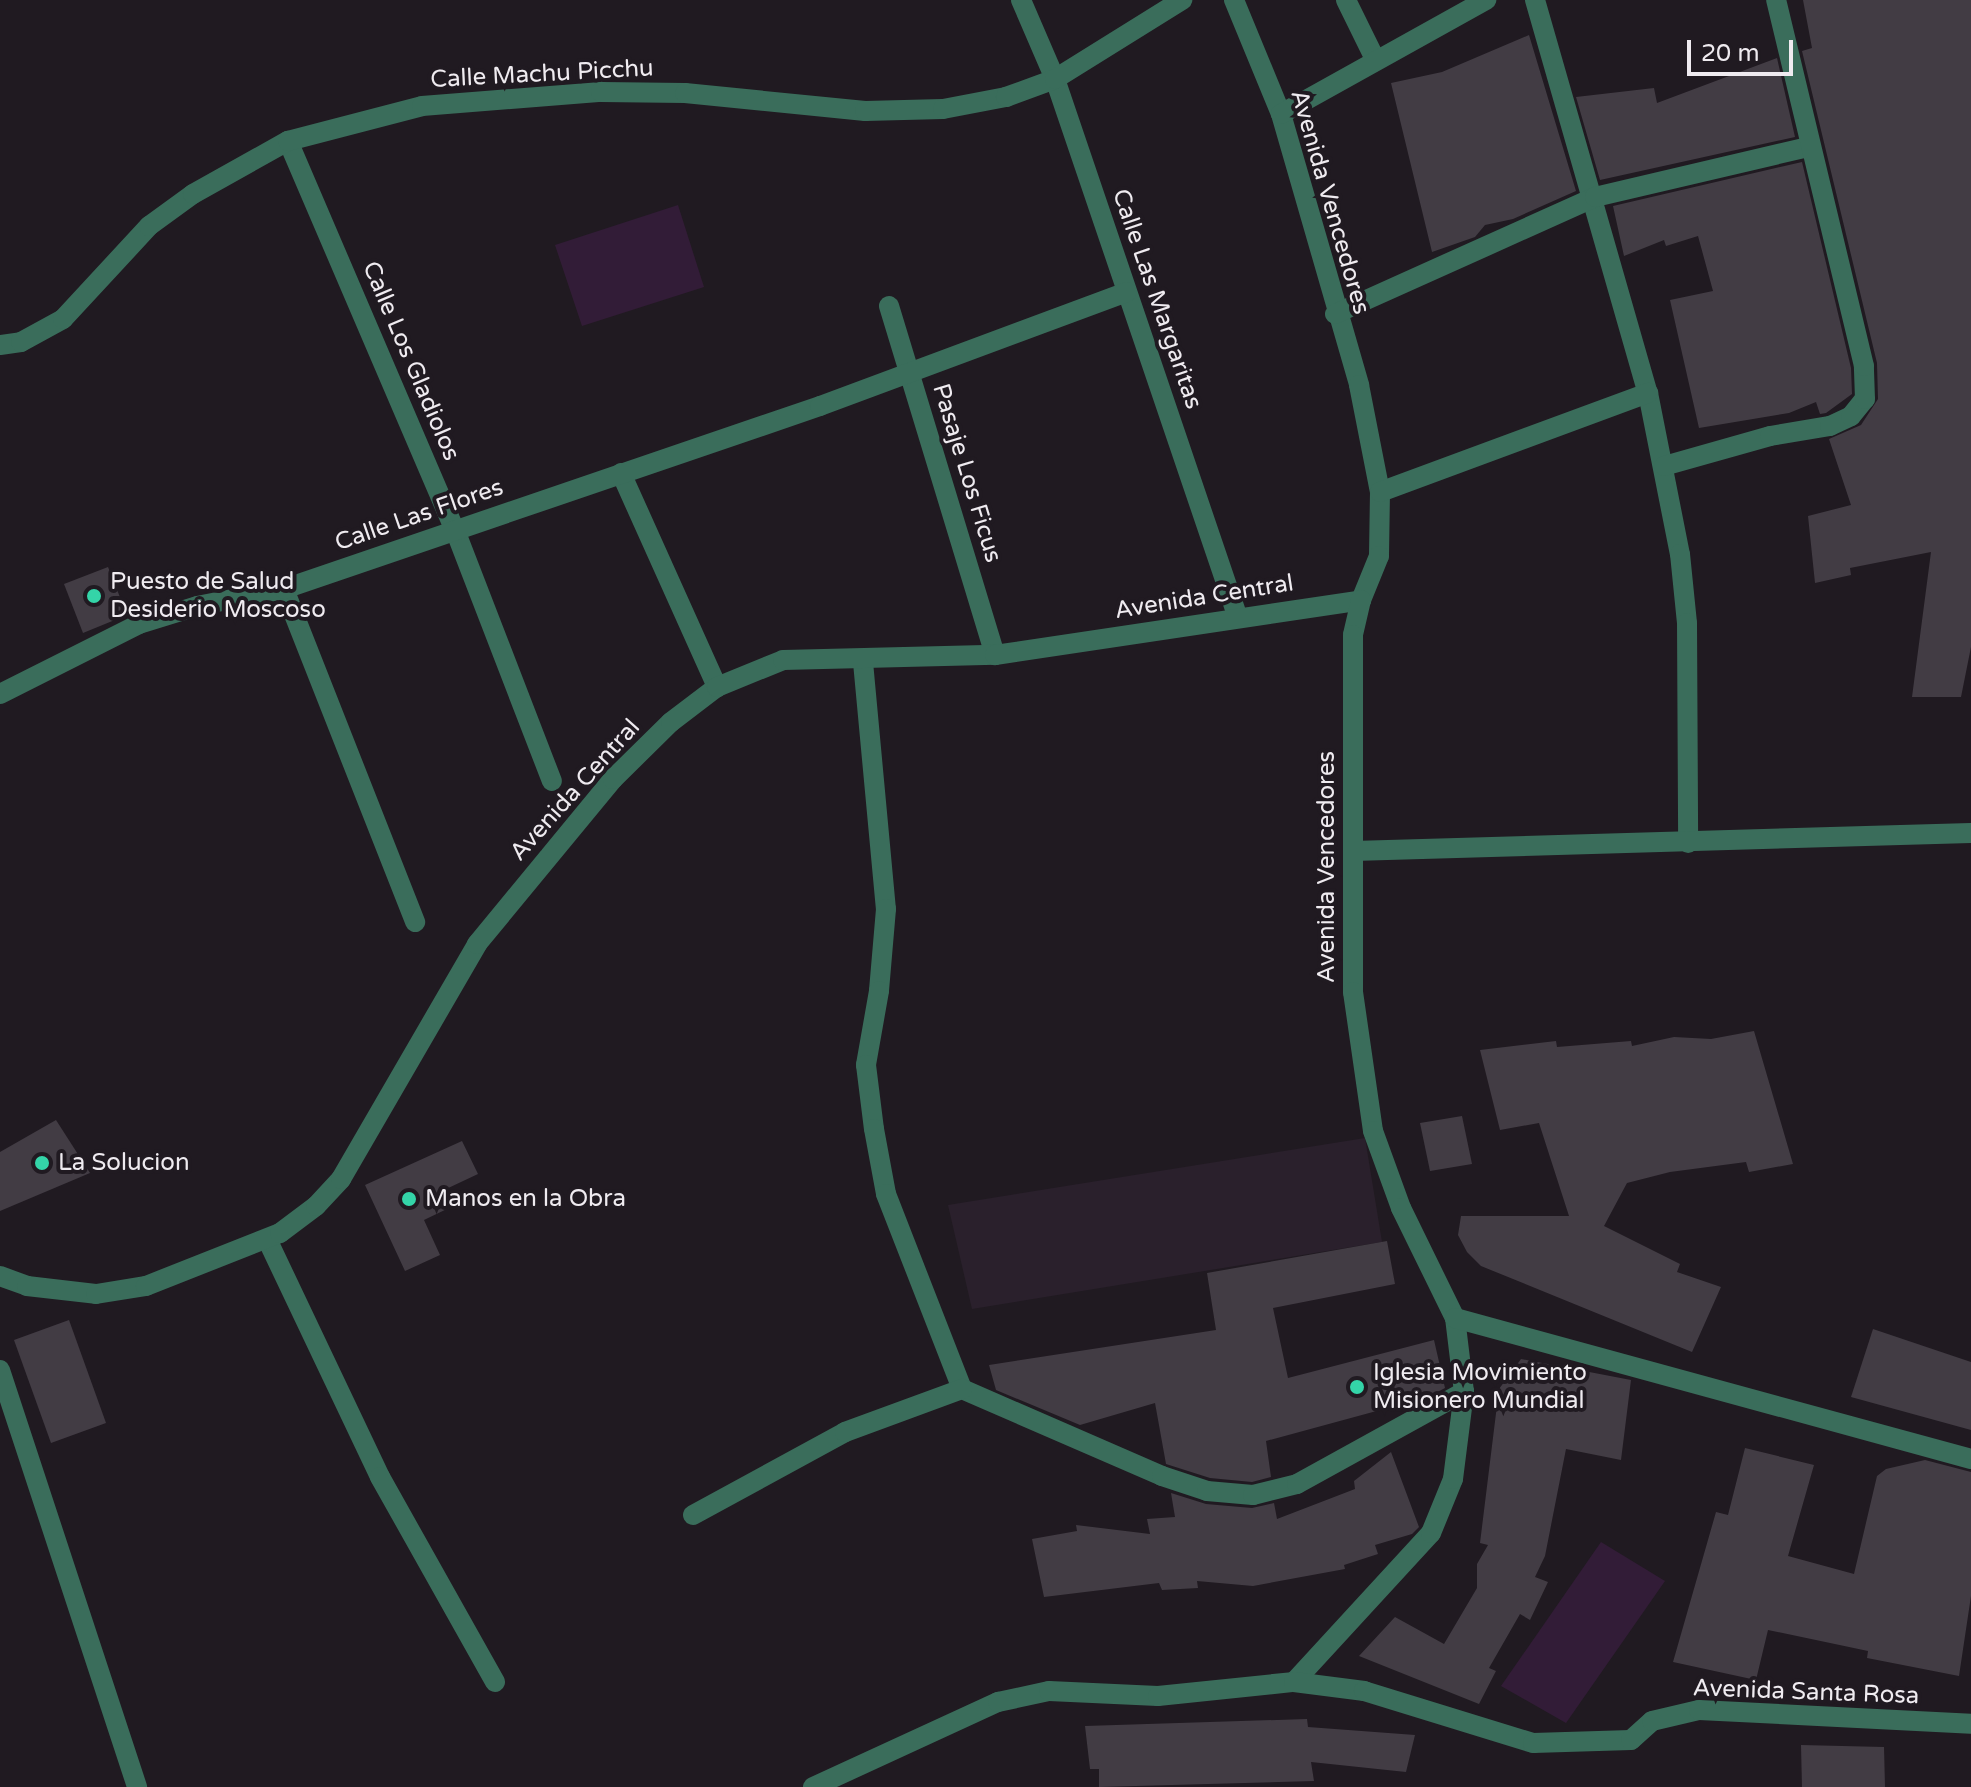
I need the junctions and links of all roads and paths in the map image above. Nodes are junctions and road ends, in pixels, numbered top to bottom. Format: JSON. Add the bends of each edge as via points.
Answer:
{"nodes":[{"id":1,"x":1021,"y":0,"type":"edge"},
{"id":2,"x":1182,"y":0,"type":"edge"},
{"id":3,"x":1234,"y":0,"type":"edge"},
{"id":4,"x":1346,"y":0,"type":"edge"},
{"id":5,"x":1486,"y":0,"type":"edge"},
{"id":6,"x":1535,"y":0,"type":"edge"},
{"id":7,"x":1776,"y":0,"type":"edge"},
{"id":8,"x":1375,"y":59,"type":"junction"},
{"id":9,"x":1055,"y":79,"type":"junction"},
{"id":10,"x":1281,"y":114,"type":"junction"},
{"id":11,"x":288,"y":141,"type":"junction"},
{"id":12,"x":1808,"y":147,"type":"junction"},
{"id":13,"x":1595,"y":197,"type":"junction"},
{"id":14,"x":1127,"y":292,"type":"junction"},
{"id":15,"x":889,"y":306,"type":"dead end"},
{"id":16,"x":1335,"y":314,"type":"junction"},
{"id":17,"x":0,"y":345,"type":"edge"},
{"id":18,"x":909,"y":374,"type":"junction"},
{"id":19,"x":1648,"y":393,"type":"junction"},
{"id":20,"x":1664,"y":466,"type":"junction"},
{"id":21,"x":621,"y":473,"type":"junction"},
{"id":22,"x":1380,"y":492,"type":"junction"},
{"id":23,"x":455,"y":530,"type":"junction"},
{"id":24,"x":284,"y":589,"type":"junction"},
{"id":25,"x":1361,"y":600,"type":"junction"},
{"id":26,"x":1238,"y":618,"type":"junction"},
{"id":27,"x":995,"y":655,"type":"junction"},
{"id":28,"x":863,"y":662,"type":"junction"},
{"id":29,"x":717,"y":687,"type":"junction"},
{"id":30,"x":0,"y":694,"type":"edge"},
{"id":31,"x":552,"y":781,"type":"dead end"},
{"id":32,"x":1971,"y":833,"type":"edge"},
{"id":33,"x":1688,"y":843,"type":"junction"},
{"id":34,"x":1353,"y":851,"type":"junction"},
{"id":35,"x":415,"y":922,"type":"dead end"},
{"id":36,"x":267,"y":1239,"type":"junction"},
{"id":37,"x":0,"y":1276,"type":"edge"},
{"id":38,"x":1455,"y":1318,"type":"junction"},
{"id":39,"x":0,"y":1370,"type":"edge"},
{"id":40,"x":962,"y":1389,"type":"junction"},
{"id":41,"x":1464,"y":1392,"type":"junction"},
{"id":42,"x":1971,"y":1459,"type":"edge"},
{"id":43,"x":693,"y":1515,"type":"dead end"},
{"id":44,"x":495,"y":1682,"type":"dead end"},
{"id":45,"x":1294,"y":1682,"type":"junction"},
{"id":46,"x":1971,"y":1724,"type":"edge"},
{"id":47,"x":137,"y":1787,"type":"edge"},
{"id":48,"x":813,"y":1787,"type":"edge"}],
"edges":[{"from":1,"to":9,"type":"street","name":"Calle Las Margaritas"},
{"from":2,"to":9,"type":"street","name":"Calle Machu Picchu"},
{"from":3,"to":10,"type":"street","name":"Avenida Vencedores"},
{"from":4,"to":8,"type":"street"},
{"from":5,"to":8,"type":"street"},
{"from":6,"to":13,"type":"street"},
{"from":7,"to":12,"type":"street","via":[[1798,80]]},
{"from":8,"to":10,"type":"street"},
{"from":9,"to":11,"type":"street","name":"Calle Machu Picchu","via":[[1006,97],[943,109],[865,111],[685,93],[601,92],[422,106]]},
{"from":9,"to":14,"type":"street","name":"Calle Las Margaritas"},
{"from":10,"to":16,"type":"street","name":"Avenida Vencedores"},
{"from":11,"to":17,"type":"street","name":"Calle Machu Picchu","via":[[193,194],[149,226],[63,319],[21,342]]},
{"from":11,"to":23,"type":"street","name":"Calle Los Gladiolos"},
{"from":12,"to":13,"type":"street"},
{"from":12,"to":20,"type":"street","via":[[1864,366],[1865,399],[1851,416],[1830,426],[1770,436]]},
{"from":13,"to":16,"type":"street"},
{"from":13,"to":19,"type":"street"},
{"from":14,"to":18,"type":"street"},
{"from":14,"to":26,"type":"street","name":"Calle Las Margaritas"},
{"from":15,"to":18,"type":"street","name":"Pasaje Los Ficus"},
{"from":16,"to":22,"type":"street","name":"Avenida Vencedores","via":[[1359,385]]},
{"from":18,"to":21,"type":"street","name":"Calle Las Flores"},
{"from":18,"to":27,"type":"street","name":"Pasaje Los Ficus"},
{"from":19,"to":20,"type":"street"},
{"from":19,"to":22,"type":"street"},
{"from":20,"to":33,"type":"street","via":[[1687,623]]},
{"from":21,"to":23,"type":"street","name":"Calle Las Flores"},
{"from":21,"to":29,"type":"street"},
{"from":22,"to":25,"type":"street","name":"Avenida Vencedores","via":[[1379,556]]},
{"from":23,"to":24,"type":"street","name":"Calle Las Flores"},
{"from":23,"to":31,"type":"street","name":"Calle Los Gladiolos"},
{"from":24,"to":30,"type":"street","name":"Calle Las Flores","via":[[139,624]]},
{"from":24,"to":35,"type":"street"},
{"from":25,"to":26,"type":"street","name":"Avenida Central"},
{"from":25,"to":34,"type":"street","name":"Avenida Vencedores","via":[[1353,635]]},
{"from":26,"to":27,"type":"street","name":"Avenida Central"},
{"from":27,"to":28,"type":"street","name":"Avenida Central"},
{"from":28,"to":29,"type":"street","name":"Avenida Central","via":[[783,660]]},
{"from":28,"to":40,"type":"street","via":[[886,909],[866,1065],[874,1129],[886,1194]]},
{"from":29,"to":36,"type":"street","name":"Avenida Central","via":[[671,722],[613,779],[496,920],[437,1010],[341,1179],[316,1206]]},
{"from":32,"to":33,"type":"street"},
{"from":33,"to":34,"type":"street"},
{"from":34,"to":38,"type":"street","name":"Avenida Vencedores","via":[[1353,992],[1373,1131],[1401,1208]]},
{"from":36,"to":37,"type":"street","name":"Avenida Central","via":[[146,1286],[96,1294],[27,1286]]},
{"from":36,"to":44,"type":"street","via":[[380,1477]]},
{"from":38,"to":41,"type":"street","name":"Avenida Vencedores"},
{"from":38,"to":42,"type":"street"},
{"from":39,"to":47,"type":"street"},
{"from":40,"to":41,"type":"street","via":[[1162,1476],[1207,1491],[1253,1495],[1297,1484]]},
{"from":40,"to":43,"type":"street","via":[[845,1432]]},
{"from":41,"to":45,"type":"street","name":"Avenida Vencedores","via":[[1453,1479],[1431,1533]]},
{"from":45,"to":46,"type":"street","name":"Avenida Santa Rosa","via":[[1364,1691],[1533,1743],[1631,1740],[1652,1721],[1699,1710]]},
{"from":45,"to":48,"type":"street","name":"Avenida Santa Rosa","via":[[1158,1696],[1049,1691],[998,1702]]}]}
